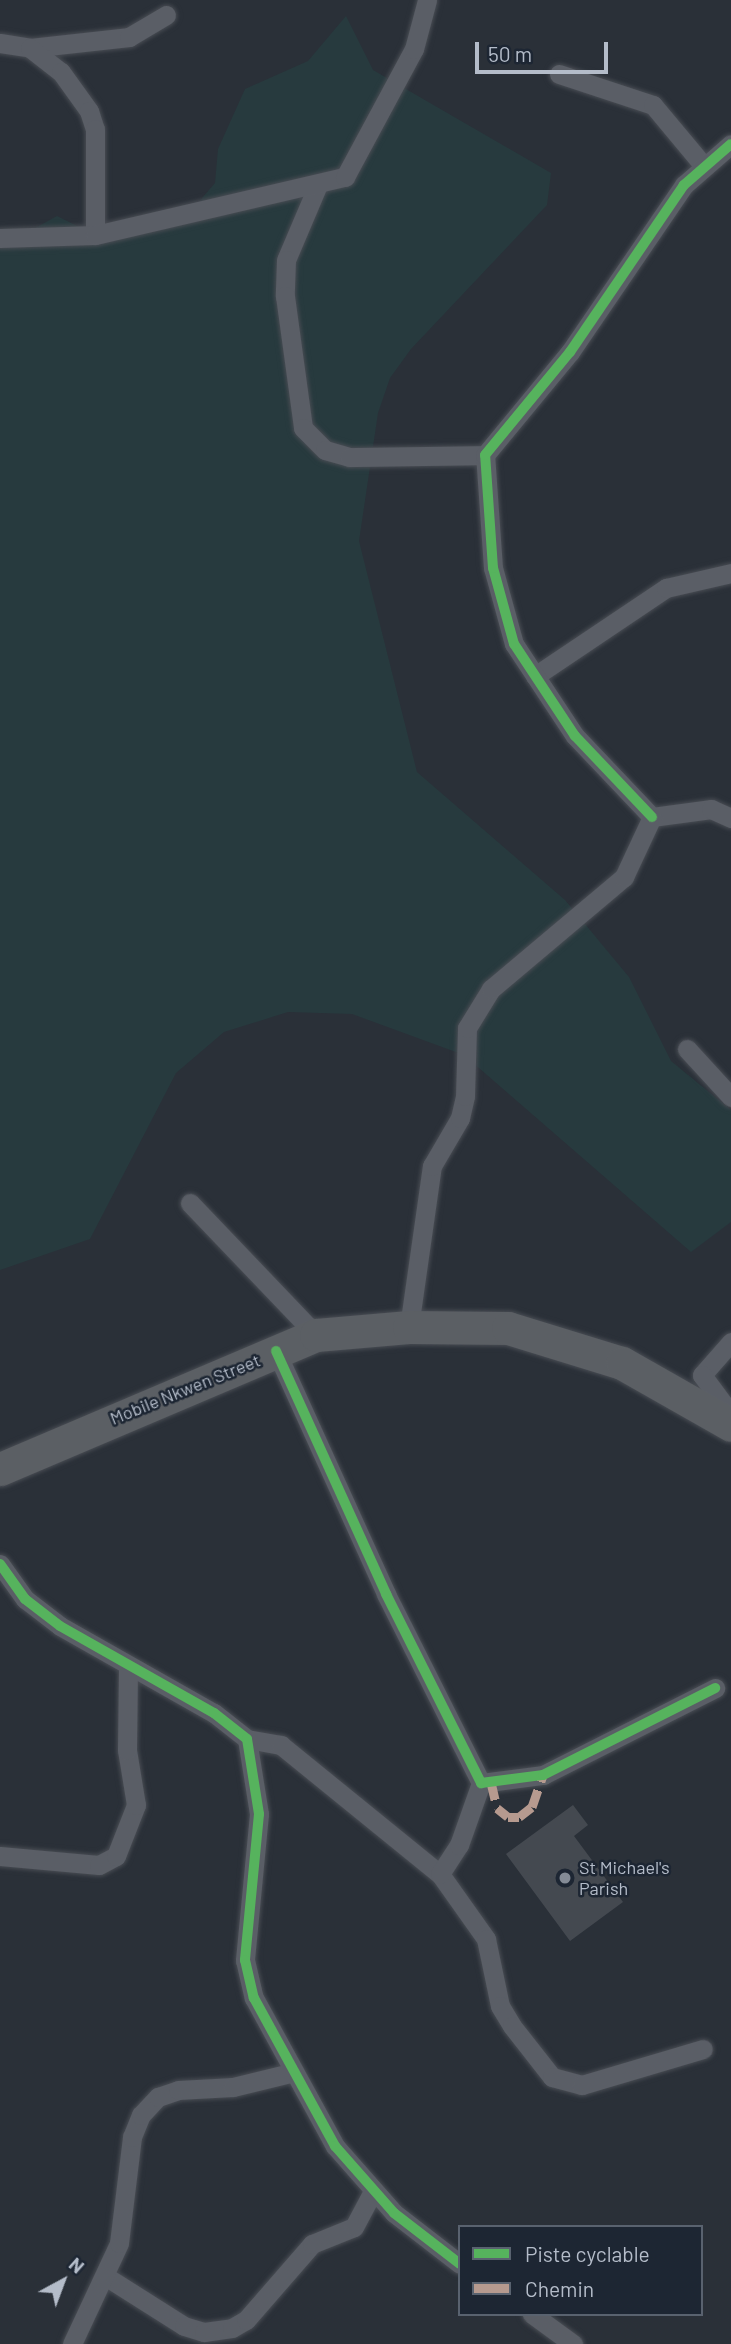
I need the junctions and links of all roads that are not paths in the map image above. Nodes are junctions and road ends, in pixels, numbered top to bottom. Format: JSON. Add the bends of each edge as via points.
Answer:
{"nodes":[{"id":1,"x":427,"y":0,"type":"edge"},
{"id":2,"x":166,"y":15,"type":"dead end"},
{"id":3,"x":0,"y":43,"type":"edge"},
{"id":4,"x":30,"y":48,"type":"junction"},
{"id":5,"x":559,"y":74,"type":"dead end"},
{"id":6,"x":731,"y":144,"type":"edge"},
{"id":7,"x":703,"y":165,"type":"junction"},
{"id":8,"x":317,"y":187,"type":"junction"},
{"id":9,"x":95,"y":235,"type":"junction"},
{"id":10,"x":0,"y":238,"type":"edge"},
{"id":11,"x":485,"y":456,"type":"junction"},
{"id":12,"x":731,"y":573,"type":"edge"},
{"id":13,"x":535,"y":676,"type":"junction"},
{"id":14,"x":652,"y":817,"type":"junction"},
{"id":15,"x":731,"y":818,"type":"edge"},
{"id":16,"x":687,"y":1049,"type":"dead end"},
{"id":17,"x":731,"y":1097,"type":"edge"},
{"id":18,"x":190,"y":1203,"type":"dead end"},
{"id":19,"x":409,"y":1327,"type":"junction"},
{"id":20,"x":316,"y":1335,"type":"junction"},
{"id":21,"x":731,"y":1342,"type":"edge"},
{"id":22,"x":276,"y":1351,"type":"junction"},
{"id":23,"x":731,"y":1414,"type":"edge"},
{"id":24,"x":731,"y":1425,"type":"edge"},
{"id":25,"x":0,"y":1469,"type":"edge"},
{"id":26,"x":0,"y":1564,"type":"edge"},
{"id":27,"x":128,"y":1668,"type":"junction"},
{"id":28,"x":715,"y":1688,"type":"dead end"},
{"id":29,"x":247,"y":1739,"type":"junction"},
{"id":30,"x":481,"y":1783,"type":"junction"},
{"id":31,"x":0,"y":1856,"type":"edge"},
{"id":32,"x":440,"y":1874,"type":"junction"},
{"id":33,"x":703,"y":2049,"type":"dead end"},
{"id":34,"x":290,"y":2073,"type":"junction"},
{"id":35,"x":373,"y":2192,"type":"junction"},
{"id":36,"x":458,"y":2262,"type":"edge"},
{"id":37,"x":105,"y":2276,"type":"junction"},
{"id":38,"x":535,"y":2316,"type":"edge"},
{"id":39,"x":72,"y":2344,"type":"edge"},
{"id":40,"x":573,"y":2344,"type":"edge"}],
"edges":[{"from":1,"to":8,"type":"street","via":[[414,48],[355,165],[345,177]]},
{"from":2,"to":4,"type":"street","via":[[129,37]]},
{"from":3,"to":4,"type":"street"},
{"from":4,"to":9,"type":"street","via":[[61,72],[89,111],[95,129]]},
{"from":5,"to":7,"type":"street","via":[[653,105]]},
{"from":6,"to":7,"type":"street"},
{"from":7,"to":11,"type":"street","via":[[570,352]]},
{"from":8,"to":9,"type":"street","via":[[259,194]]},
{"from":8,"to":11,"type":"street","via":[[286,260],[285,296],[303,428],[326,450],[349,457]]},
{"from":9,"to":10,"type":"street"},
{"from":11,"to":13,"type":"street","via":[[493,568],[514,644]]},
{"from":12,"to":13,"type":"street","via":[[666,588]]},
{"from":13,"to":14,"type":"street","via":[[575,736]]},
{"from":14,"to":15,"type":"street","via":[[711,810]]},
{"from":14,"to":19,"type":"street","via":[[624,877],[491,989],[467,1028],[465,1096],[460,1118],[432,1166]]},
{"from":16,"to":17,"type":"street"},
{"from":18,"to":20,"type":"street"},
{"from":19,"to":20,"type":"highway","name":"Mobile Nkwen Street"},
{"from":19,"to":24,"type":"highway","name":"Mobile Nkwen Street","via":[[508,1328],[622,1363]]},
{"from":20,"to":22,"type":"highway","name":"Mobile Nkwen Street"},
{"from":21,"to":23,"type":"street","via":[[702,1375]]},
{"from":22,"to":25,"type":"highway","name":"Mobile Nkwen Street"},
{"from":22,"to":30,"type":"street","via":[[386,1594]]},
{"from":26,"to":27,"type":"street","via":[[25,1599]]},
{"from":27,"to":29,"type":"street","via":[[214,1713]]},
{"from":27,"to":31,"type":"street","via":[[127,1750],[136,1805],[116,1856],[99,1865]]},
{"from":28,"to":30,"type":"street","via":[[543,1775]]},
{"from":29,"to":32,"type":"street","via":[[281,1745]]},
{"from":29,"to":34,"type":"street","via":[[259,1814],[245,1960],[254,1998]]},
{"from":30,"to":32,"type":"street","via":[[459,1845]]},
{"from":32,"to":33,"type":"street","via":[[486,1939],[500,2006],[552,2077],[582,2085]]},
{"from":34,"to":35,"type":"street","via":[[335,2146]]},
{"from":34,"to":37,"type":"street","via":[[233,2087],[178,2090],[158,2096],[141,2115],[132,2137],[125,2218]]},
{"from":35,"to":36,"type":"street"},
{"from":35,"to":37,"type":"street","via":[[354,2227],[306,2249],[246,2319],[232,2328],[204,2332],[184,2326]]},
{"from":37,"to":39,"type":"street"},
{"from":38,"to":40,"type":"street"}]}
